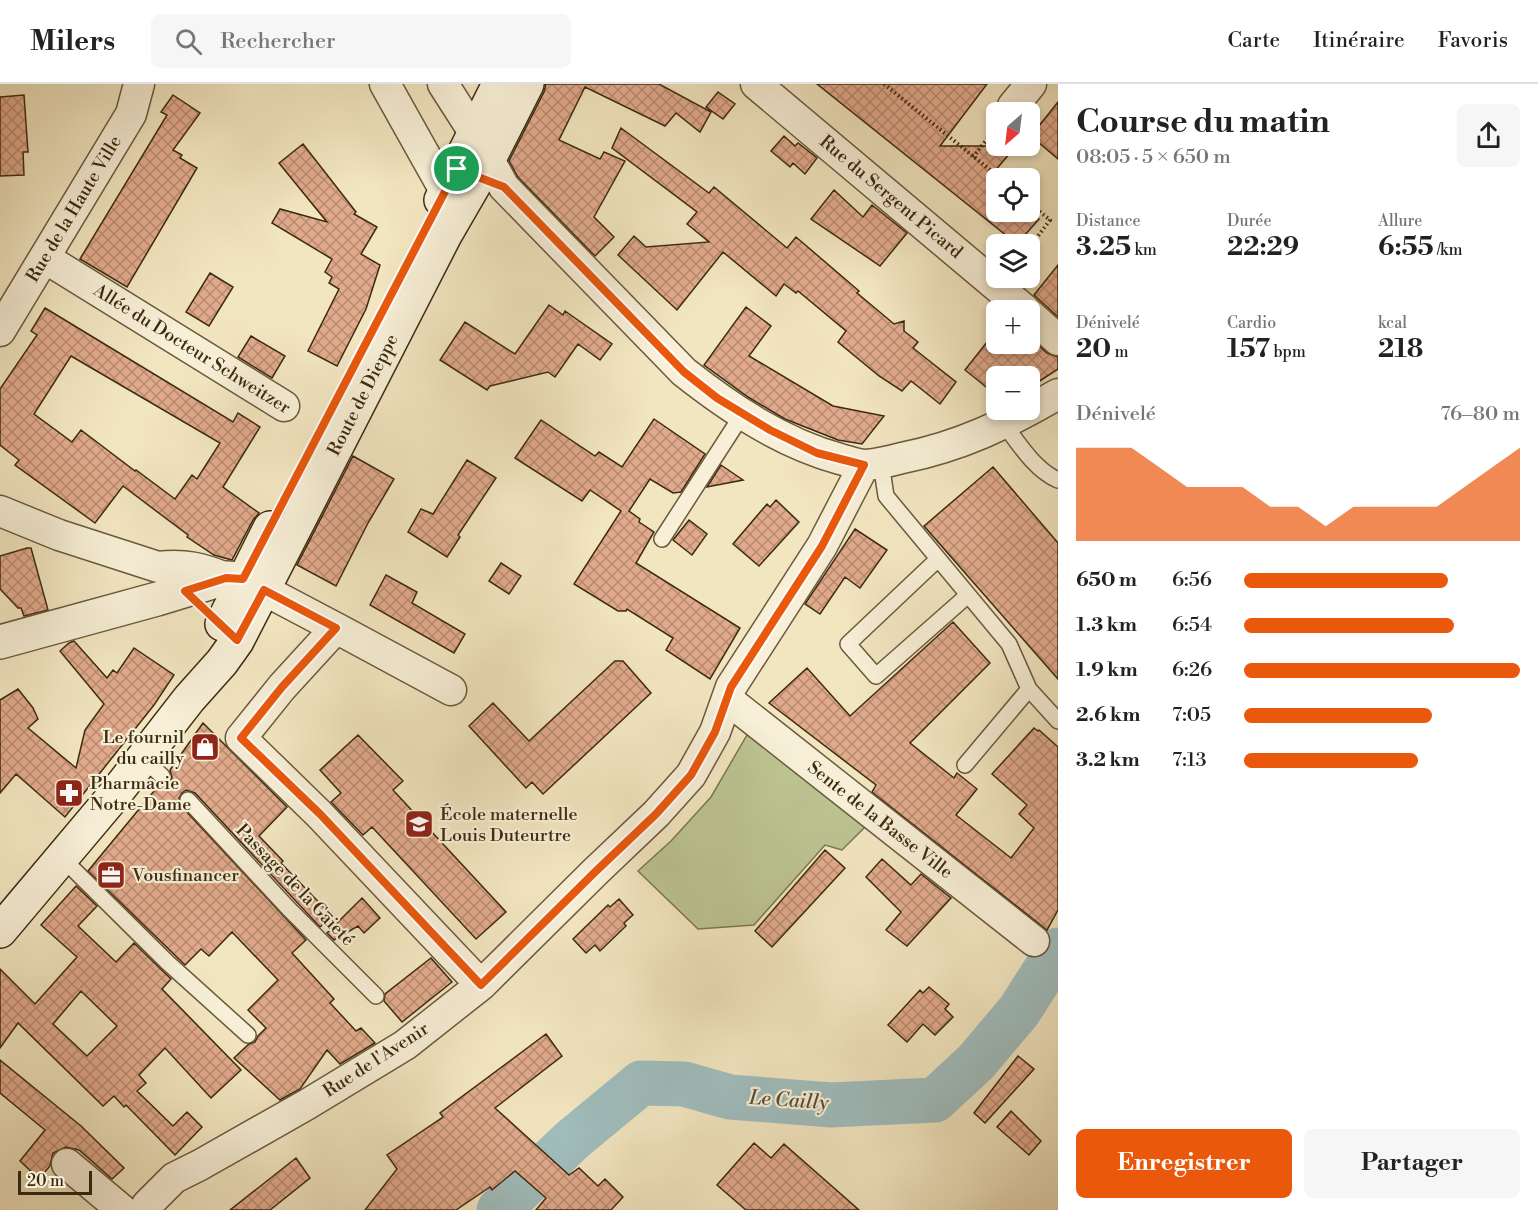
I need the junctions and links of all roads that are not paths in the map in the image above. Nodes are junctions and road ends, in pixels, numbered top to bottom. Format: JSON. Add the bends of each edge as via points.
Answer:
{"nodes":[{"id":1,"x":139,"y":84,"type":"edge"},
{"id":2,"x":385,"y":84,"type":"edge"},
{"id":3,"x":431,"y":84,"type":"edge"},
{"id":4,"x":443,"y":84,"type":"edge"},
{"id":5,"x":499,"y":84,"type":"edge"},
{"id":6,"x":527,"y":84,"type":"edge"},
{"id":7,"x":756,"y":84,"type":"edge"},
{"id":8,"x":474,"y":172,"type":"junction"},
{"id":9,"x":45,"y":258,"type":"junction"},
{"id":10,"x":1013,"y":300,"type":"edge"},
{"id":11,"x":1040,"y":324,"type":"edge"},
{"id":12,"x":0,"y":331,"type":"edge"},
{"id":13,"x":1058,"y":340,"type":"edge"},
{"id":14,"x":1056,"y":400,"type":"edge"},
{"id":15,"x":284,"y":406,"type":"dead end"},
{"id":16,"x":742,"y":415,"type":"junction"},
{"id":17,"x":1004,"y":424,"type":"junction"},
{"id":18,"x":872,"y":464,"type":"junction"},
{"id":19,"x":1058,"y":480,"type":"edge"},
{"id":20,"x":0,"y":511,"type":"edge"},
{"id":21,"x":662,"y":539,"type":"dead end"},
{"id":22,"x":938,"y":559,"type":"junction"},
{"id":23,"x":158,"y":567,"type":"junction"},
{"id":24,"x":244,"y":582,"type":"junction"},
{"id":25,"x":185,"y":591,"type":"junction"},
{"id":26,"x":968,"y":596,"type":"junction"},
{"id":27,"x":336,"y":628,"type":"junction"},
{"id":28,"x":229,"y":633,"type":"junction"},
{"id":29,"x":0,"y":642,"type":"edge"},
{"id":30,"x":1029,"y":689,"type":"junction"},
{"id":31,"x":451,"y":690,"type":"dead end"},
{"id":32,"x":727,"y":699,"type":"junction"},
{"id":33,"x":1058,"y":721,"type":"edge"},
{"id":34,"x":965,"y":765,"type":"dead end"},
{"id":35,"x":188,"y":800,"type":"dead end"},
{"id":36,"x":62,"y":858,"type":"junction"},
{"id":37,"x":0,"y":931,"type":"edge"},
{"id":38,"x":1034,"y":941,"type":"dead end"},
{"id":39,"x":481,"y":985,"type":"junction"},
{"id":40,"x":376,"y":996,"type":"dead end"},
{"id":41,"x":248,"y":1035,"type":"dead end"},
{"id":42,"x":67,"y":1164,"type":"dead end"},
{"id":43,"x":122,"y":1210,"type":"edge"},
{"id":44,"x":145,"y":1210,"type":"edge"}],
"edges":[{"from":1,"to":9,"type":"street","name":"Rue de la Haute Ville","via":[[131,114]]},
{"from":2,"to":8,"type":"street"},
{"from":3,"to":8,"type":"street"},
{"from":4,"to":8,"type":"street"},
{"from":5,"to":8,"type":"main road","name":"Route de Dieppe"},
{"from":6,"to":8,"type":"main road","name":"Route de Dieppe"},
{"from":7,"to":10,"type":"street","name":"Rue du Sergent Picard"},
{"from":8,"to":16,"type":"street","via":[[684,372]]},
{"from":8,"to":24,"type":"main road","name":"Route de Dieppe"},
{"from":9,"to":12,"type":"street","name":"Rue de la Haute Ville"},
{"from":9,"to":15,"type":"street","name":"Allée du Docteur Schweitzer"},
{"from":11,"to":13,"type":"street"},
{"from":14,"to":17,"type":"street"},
{"from":16,"to":18,"type":"street","via":[[817,453]]},
{"from":16,"to":21,"type":"lane"},
{"from":17,"to":18,"type":"street","via":[[932,452]]},
{"from":17,"to":19,"type":"lane","via":[[1047,475]]},
{"from":18,"to":22,"type":"lane","via":[[886,496]]},
{"from":18,"to":32,"type":"street","name":"Rue de l'Avenir"},
{"from":20,"to":23,"type":"street"},
{"from":22,"to":26,"type":"lane"},
{"from":22,"to":26,"type":"lane","via":[[848,644],[876,676]]},
{"from":23,"to":24,"type":"street","via":[[203,568]]},
{"from":23,"to":25,"type":"street"},
{"from":24,"to":25,"type":"main road"},
{"from":24,"to":27,"type":"street"},
{"from":24,"to":28,"type":"main road","name":"Route de Dieppe"},
{"from":25,"to":28,"type":"main road"},
{"from":25,"to":29,"type":"main road"},
{"from":26,"to":30,"type":"lane","via":[[1009,644]]},
{"from":27,"to":31,"type":"street"},
{"from":27,"to":39,"type":"street","via":[[241,738],[320,814]]},
{"from":28,"to":36,"type":"main road","name":"Route de Dieppe","via":[[222,662],[189,699],[153,768]]},
{"from":30,"to":33,"type":"lane"},
{"from":30,"to":34,"type":"lane"},
{"from":32,"to":38,"type":"street","name":"Sente de la Basse Ville"},
{"from":32,"to":39,"type":"street","name":"Rue de l'Avenir","via":[[715,732],[691,775]]},
{"from":35,"to":40,"type":"lane","name":"Passage de la Gaieté"},
{"from":36,"to":37,"type":"main road","name":"Route de Dieppe"},
{"from":36,"to":41,"type":"lane"},
{"from":39,"to":44,"type":"street","name":"Rue de l'Avenir","via":[[405,1045],[174,1178]]},
{"from":42,"to":43,"type":"street"}]}
